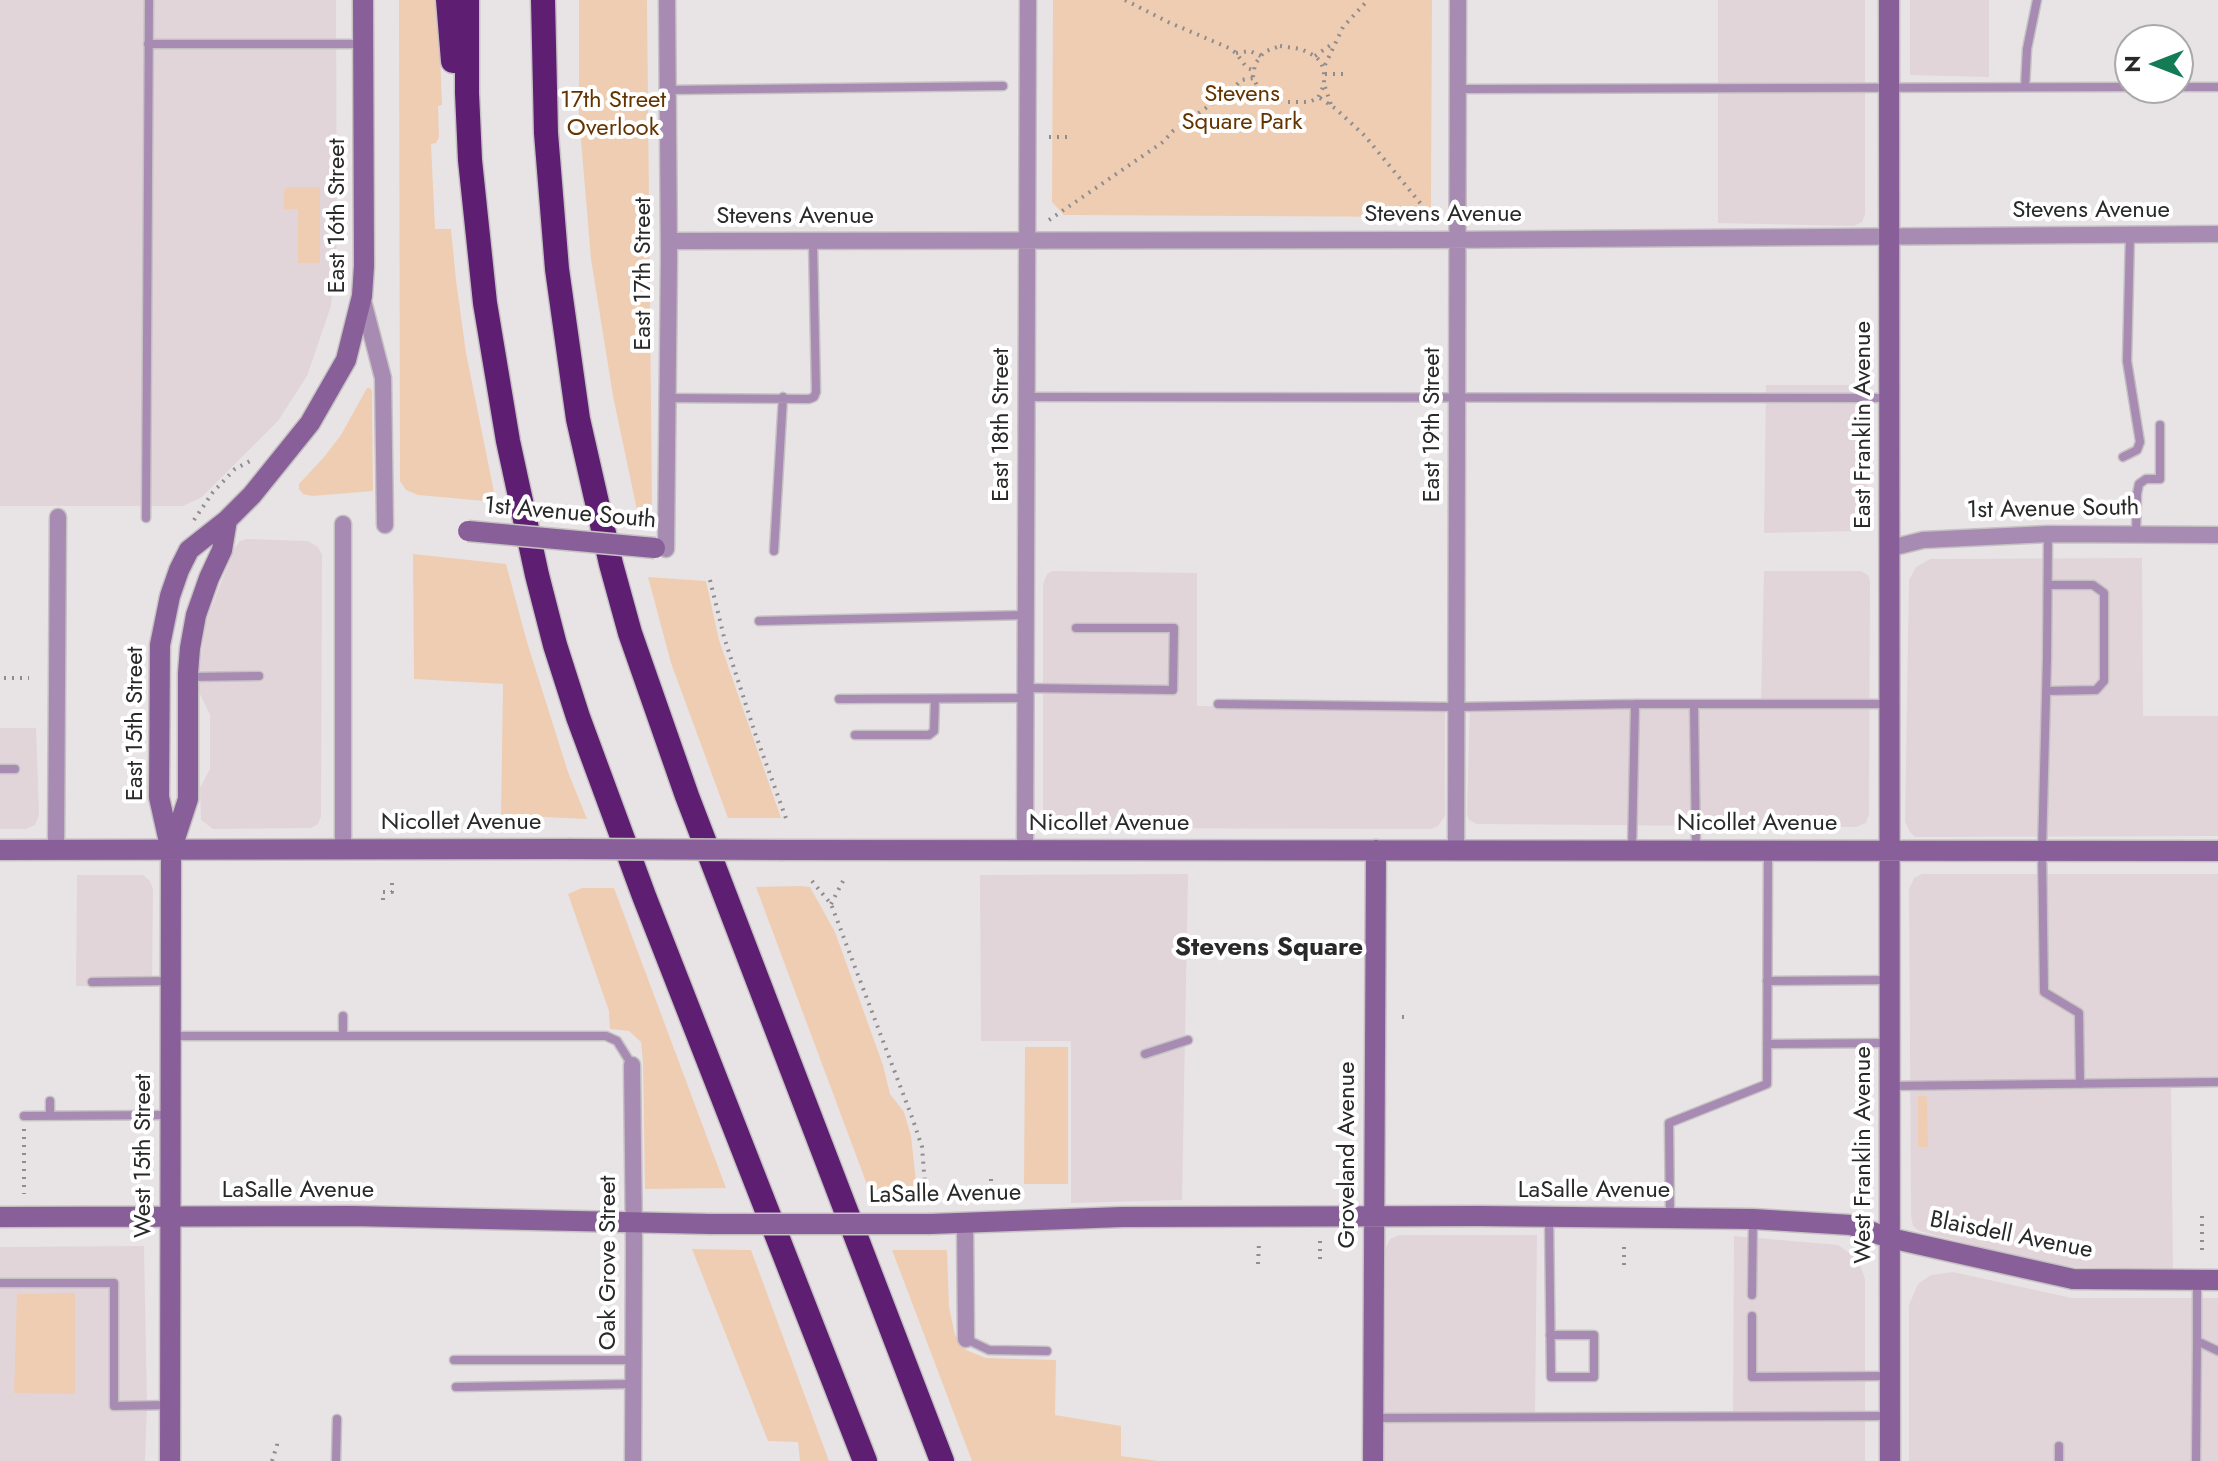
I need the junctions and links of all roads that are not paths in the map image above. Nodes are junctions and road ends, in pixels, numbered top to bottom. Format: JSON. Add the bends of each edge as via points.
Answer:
{"nodes":[{"id":1,"x":149,"y":0,"type":"edge"},
{"id":2,"x":363,"y":0,"type":"edge"},
{"id":3,"x":448,"y":0,"type":"edge"},
{"id":4,"x":467,"y":0,"type":"edge"},
{"id":5,"x":478,"y":0,"type":"edge"},
{"id":6,"x":543,"y":0,"type":"edge"},
{"id":7,"x":559,"y":0,"type":"edge"},
{"id":8,"x":667,"y":0,"type":"edge"},
{"id":9,"x":1028,"y":0,"type":"edge"},
{"id":10,"x":1458,"y":0,"type":"edge"},
{"id":11,"x":1889,"y":0,"type":"edge"},
{"id":12,"x":2037,"y":0,"type":"edge"},
{"id":13,"x":148,"y":44,"type":"junction"},
{"id":14,"x":363,"y":44,"type":"junction"},
{"id":15,"x":1003,"y":86,"type":"dead end"},
{"id":16,"x":1889,"y":87,"type":"junction"},
{"id":17,"x":2025,"y":87,"type":"junction"},
{"id":18,"x":2114,"y":87,"type":"edge"},
{"id":19,"x":2194,"y":87,"type":"edge"},
{"id":20,"x":2218,"y":87,"type":"edge"},
{"id":21,"x":1458,"y":89,"type":"junction"},
{"id":22,"x":667,"y":90,"type":"junction"},
{"id":23,"x":467,"y":93,"type":"junction"},
{"id":24,"x":477,"y":229,"type":"junction"},
{"id":25,"x":2218,"y":234,"type":"edge"},
{"id":26,"x":2130,"y":235,"type":"junction"},
{"id":27,"x":1889,"y":237,"type":"junction"},
{"id":28,"x":1457,"y":239,"type":"junction"},
{"id":29,"x":1028,"y":240,"type":"junction"},
{"id":30,"x":669,"y":241,"type":"junction"},
{"id":31,"x":813,"y":241,"type":"junction"},
{"id":32,"x":362,"y":296,"type":"junction"},
{"id":33,"x":563,"y":311,"type":"junction"},
{"id":34,"x":783,"y":397,"type":"junction"},
{"id":35,"x":1027,"y":397,"type":"junction"},
{"id":36,"x":668,"y":398,"type":"junction"},
{"id":37,"x":1457,"y":398,"type":"junction"},
{"id":38,"x":1890,"y":398,"type":"junction"},
{"id":39,"x":2160,"y":425,"type":"dead end"},
{"id":40,"x":2123,"y":457,"type":"dead end"},
{"id":41,"x":58,"y":517,"type":"dead end"},
{"id":42,"x":146,"y":518,"type":"dead end"},
{"id":43,"x":227,"y":520,"type":"junction"},
{"id":44,"x":343,"y":524,"type":"dead end"},
{"id":45,"x":385,"y":525,"type":"dead end"},
{"id":46,"x":468,"y":531,"type":"dead end"},
{"id":47,"x":2048,"y":534,"type":"junction"},
{"id":48,"x":2136,"y":534,"type":"junction"},
{"id":49,"x":2218,"y":535,"type":"edge"},
{"id":50,"x":661,"y":548,"type":"joint"},
{"id":51,"x":1891,"y":548,"type":"junction"},
{"id":52,"x":774,"y":551,"type":"dead end"},
{"id":53,"x":2048,"y":585,"type":"junction"},
{"id":54,"x":1026,"y":615,"type":"junction"},
{"id":55,"x":759,"y":621,"type":"dead end"},
{"id":56,"x":1076,"y":628,"type":"dead end"},
{"id":57,"x":259,"y":676,"type":"dead end"},
{"id":58,"x":188,"y":677,"type":"junction"},
{"id":59,"x":2046,"y":691,"type":"junction"},
{"id":60,"x":1025,"y":693,"type":"junction"},
{"id":61,"x":839,"y":699,"type":"dead end"},
{"id":62,"x":935,"y":699,"type":"junction"},
{"id":63,"x":1218,"y":704,"type":"dead end"},
{"id":64,"x":1635,"y":704,"type":"junction"},
{"id":65,"x":1694,"y":704,"type":"junction"},
{"id":66,"x":1890,"y":704,"type":"junction"},
{"id":67,"x":1457,"y":707,"type":"junction"},
{"id":68,"x":855,"y":735,"type":"dead end"},
{"id":69,"x":0,"y":769,"type":"edge"},
{"id":70,"x":15,"y":769,"type":"dead end"},
{"id":71,"x":343,"y":849,"type":"junction"},
{"id":72,"x":0,"y":850,"type":"edge"},
{"id":73,"x":56,"y":850,"type":"junction"},
{"id":74,"x":1025,"y":850,"type":"junction"},
{"id":75,"x":1376,"y":850,"type":"junction"},
{"id":76,"x":1456,"y":850,"type":"junction"},
{"id":77,"x":1632,"y":850,"type":"junction"},
{"id":78,"x":1696,"y":850,"type":"junction"},
{"id":79,"x":1768,"y":850,"type":"junction"},
{"id":80,"x":1890,"y":850,"type":"junction"},
{"id":81,"x":2042,"y":850,"type":"junction"},
{"id":82,"x":171,"y":851,"type":"junction"},
{"id":83,"x":2218,"y":851,"type":"edge"},
{"id":84,"x":1890,"y":980,"type":"junction"},
{"id":85,"x":171,"y":981,"type":"junction"},
{"id":86,"x":1767,"y":981,"type":"junction"},
{"id":87,"x":92,"y":982,"type":"dead end"},
{"id":88,"x":343,"y":1016,"type":"dead end"},
{"id":89,"x":171,"y":1036,"type":"junction"},
{"id":90,"x":343,"y":1036,"type":"junction"},
{"id":91,"x":1188,"y":1040,"type":"dead end"},
{"id":92,"x":1890,"y":1043,"type":"junction"},
{"id":93,"x":1767,"y":1044,"type":"junction"},
{"id":94,"x":1145,"y":1054,"type":"dead end"},
{"id":95,"x":632,"y":1065,"type":"joint"},
{"id":96,"x":2218,"y":1082,"type":"edge"},
{"id":97,"x":2080,"y":1084,"type":"junction"},
{"id":98,"x":1890,"y":1086,"type":"junction"},
{"id":99,"x":50,"y":1101,"type":"dead end"},
{"id":100,"x":171,"y":1115,"type":"junction"},
{"id":101,"x":24,"y":1116,"type":"road end"},
{"id":102,"x":50,"y":1116,"type":"junction"},
{"id":103,"x":170,"y":1216,"type":"junction"},
{"id":104,"x":1374,"y":1216,"type":"junction"},
{"id":105,"x":1549,"y":1216,"type":"junction"},
{"id":106,"x":0,"y":1217,"type":"edge"},
{"id":107,"x":1670,"y":1217,"type":"junction"},
{"id":108,"x":1753,"y":1219,"type":"junction"},
{"id":109,"x":633,"y":1221,"type":"junction"},
{"id":110,"x":965,"y":1222,"type":"junction"},
{"id":111,"x":1890,"y":1238,"type":"junction"},
{"id":112,"x":2197,"y":1280,"type":"junction"},
{"id":113,"x":2218,"y":1280,"type":"edge"},
{"id":114,"x":0,"y":1283,"type":"edge"},
{"id":115,"x":1752,"y":1295,"type":"dead end"},
{"id":116,"x":1752,"y":1316,"type":"dead end"},
{"id":117,"x":1550,"y":1335,"type":"junction"},
{"id":118,"x":966,"y":1339,"type":"joint"},
{"id":119,"x":2197,"y":1341,"type":"junction"},
{"id":120,"x":1047,"y":1351,"type":"dead end"},
{"id":121,"x":2218,"y":1351,"type":"edge"},
{"id":122,"x":454,"y":1360,"type":"dead end"},
{"id":123,"x":633,"y":1360,"type":"junction"},
{"id":124,"x":1890,"y":1376,"type":"junction"},
{"id":125,"x":633,"y":1384,"type":"junction"},
{"id":126,"x":456,"y":1387,"type":"dead end"},
{"id":127,"x":170,"y":1405,"type":"junction"},
{"id":128,"x":1890,"y":1416,"type":"junction"},
{"id":129,"x":1373,"y":1418,"type":"junction"},
{"id":130,"x":337,"y":1419,"type":"dead end"},
{"id":131,"x":2059,"y":1446,"type":"dead end"},
{"id":132,"x":170,"y":1461,"type":"edge"},
{"id":133,"x":336,"y":1461,"type":"edge"},
{"id":134,"x":633,"y":1461,"type":"edge"},
{"id":135,"x":865,"y":1461,"type":"edge"},
{"id":136,"x":942,"y":1461,"type":"edge"},
{"id":137,"x":1373,"y":1461,"type":"edge"},
{"id":138,"x":1890,"y":1461,"type":"edge"},
{"id":139,"x":2059,"y":1461,"type":"edge"},
{"id":140,"x":2196,"y":1461,"type":"edge"}],
"edges":[{"from":1,"to":13,"type":"lane"},
{"from":2,"to":14,"type":"street","name":"East 16th Street"},
{"from":3,"to":24,"type":"highway"},
{"from":4,"to":23,"type":"highway"},
{"from":5,"to":23,"type":"highway"},
{"from":6,"to":33,"type":"highway","via":[[546,133]]},
{"from":7,"to":33,"type":"highway","via":[[554,106]]},
{"from":8,"to":22,"type":"street","name":"East 17th Street"},
{"from":9,"to":29,"type":"street","name":"East 18th Street"},
{"from":10,"to":21,"type":"street","name":"East 19th Street"},
{"from":11,"to":16,"type":"street","name":"East Franklin Avenue"},
{"from":12,"to":17,"type":"lane"},
{"from":13,"to":14,"type":"lane"},
{"from":13,"to":42,"type":"lane"},
{"from":14,"to":32,"type":"street","name":"East 16th Street"},
{"from":15,"to":22,"type":"lane"},
{"from":16,"to":17,"type":"lane"},
{"from":16,"to":21,"type":"lane"},
{"from":16,"to":27,"type":"street","name":"East Franklin Avenue"},
{"from":17,"to":18,"type":"lane"},
{"from":19,"to":20,"type":"lane"},
{"from":21,"to":28,"type":"street","name":"East 19th Street"},
{"from":22,"to":30,"type":"street","name":"East 17th Street"},
{"from":23,"to":24,"type":"highway"},
{"from":24,"to":135,"type":"highway","via":[[508,441],[555,645],[644,896]]},
{"from":25,"to":26,"type":"street","name":"Stevens Avenue"},
{"from":26,"to":27,"type":"street","name":"Stevens Avenue"},
{"from":26,"to":40,"type":"lane","via":[[2127,361],[2140,442],[2137,450]]},
{"from":27,"to":28,"type":"street","name":"Stevens Avenue"},
{"from":27,"to":38,"type":"street","name":"East Franklin Avenue"},
{"from":28,"to":29,"type":"street","name":"Stevens Avenue"},
{"from":28,"to":37,"type":"street","name":"East 19th Street"},
{"from":29,"to":31,"type":"street","name":"Stevens Avenue"},
{"from":29,"to":35,"type":"street","name":"East 18th Street"},
{"from":30,"to":31,"type":"street","name":"Stevens Avenue"},
{"from":30,"to":36,"type":"street","name":"East 17th Street"},
{"from":31,"to":34,"type":"lane","via":[[816,392],[809,399]]},
{"from":32,"to":43,"type":"street","name":"East 15th Street","via":[[346,360],[329,392],[279,463]]},
{"from":32,"to":45,"type":"street","name":"East 16th Street","via":[[383,378]]},
{"from":33,"to":136,"type":"highway","via":[[585,455],[630,633],[687,796]]},
{"from":34,"to":36,"type":"lane"},
{"from":34,"to":52,"type":"lane"},
{"from":35,"to":37,"type":"lane"},
{"from":35,"to":54,"type":"street","name":"East 18th Street"},
{"from":36,"to":50,"type":"street","name":"East 17th Street"},
{"from":37,"to":38,"type":"lane"},
{"from":37,"to":67,"type":"street","name":"East 19th Street"},
{"from":38,"to":51,"type":"street","name":"East Franklin Avenue"},
{"from":39,"to":48,"type":"lane","via":[[2160,479],[2139,484]]},
{"from":41,"to":73,"type":"street"},
{"from":43,"to":58,"type":"street","name":"East 15th Street","via":[[222,550],[196,615]]},
{"from":43,"to":82,"type":"street","name":"East 15th Street","via":[[189,550],[162,632],[159,797]]},
{"from":44,"to":71,"type":"street"},
{"from":46,"to":50,"type":"street","name":"1st Avenue South","bridge":true},
{"from":47,"to":48,"type":"street","name":"1st Avenue South"},
{"from":47,"to":51,"type":"street","name":"1st Avenue South","via":[[1923,540]]},
{"from":47,"to":53,"type":"lane"},
{"from":48,"to":49,"type":"street","name":"1st Avenue South"},
{"from":51,"to":66,"type":"street","name":"East Franklin Avenue"},
{"from":53,"to":59,"type":"lane"},
{"from":53,"to":59,"type":"lane","via":[[2093,585],[2104,593],[2104,681],[2096,690]]},
{"from":54,"to":55,"type":"lane"},
{"from":54,"to":60,"type":"street","name":"East 18th Street"},
{"from":56,"to":60,"type":"lane","via":[[1174,628],[1173,690]]},
{"from":57,"to":58,"type":"lane"},
{"from":58,"to":82,"type":"street","name":"East 15th Street","via":[[188,799]]},
{"from":59,"to":81,"type":"lane"},
{"from":60,"to":62,"type":"lane"},
{"from":60,"to":74,"type":"street","name":"East 18th Street"},
{"from":61,"to":62,"type":"lane"},
{"from":62,"to":68,"type":"lane","via":[[934,731],[929,735]]},
{"from":63,"to":67,"type":"lane"},
{"from":64,"to":65,"type":"lane"},
{"from":64,"to":67,"type":"lane"},
{"from":64,"to":77,"type":"lane"},
{"from":65,"to":66,"type":"lane"},
{"from":65,"to":78,"type":"lane"},
{"from":66,"to":80,"type":"street","name":"East Franklin Avenue"},
{"from":67,"to":76,"type":"street","name":"East 19th Street"},
{"from":69,"to":70,"type":"lane"},
{"from":71,"to":74,"type":"street","name":"Nicollet Avenue","bridge":true},
{"from":71,"to":82,"type":"street","name":"Nicollet Avenue"},
{"from":72,"to":73,"type":"street","name":"Nicollet Avenue"},
{"from":73,"to":82,"type":"street","name":"Nicollet Avenue"},
{"from":74,"to":75,"type":"street","name":"Nicollet Avenue"},
{"from":75,"to":76,"type":"street","name":"Nicollet Avenue"},
{"from":75,"to":104,"type":"street","name":"Groveland Avenue"},
{"from":76,"to":77,"type":"street","name":"Nicollet Avenue"},
{"from":77,"to":78,"type":"street","name":"Nicollet Avenue"},
{"from":78,"to":79,"type":"street","name":"Nicollet Avenue"},
{"from":79,"to":80,"type":"street","name":"Nicollet Avenue"},
{"from":79,"to":86,"type":"lane"},
{"from":80,"to":81,"type":"street","name":"Nicollet Avenue"},
{"from":80,"to":84,"type":"street","name":"West Franklin Avenue"},
{"from":81,"to":83,"type":"street","name":"Nicollet Avenue"},
{"from":81,"to":97,"type":"lane","via":[[2044,992],[2079,1013]]},
{"from":82,"to":85,"type":"street","name":"West 15th Street"},
{"from":84,"to":86,"type":"lane"},
{"from":84,"to":92,"type":"street","name":"West Franklin Avenue"},
{"from":85,"to":87,"type":"lane"},
{"from":85,"to":89,"type":"street","name":"West 15th Street"},
{"from":86,"to":93,"type":"lane"},
{"from":88,"to":90,"type":"lane"},
{"from":89,"to":90,"type":"lane"},
{"from":89,"to":100,"type":"street","name":"West 15th Street"},
{"from":90,"to":95,"type":"lane","via":[[606,1036],[617,1041]]},
{"from":91,"to":94,"type":"lane"},
{"from":92,"to":93,"type":"lane"},
{"from":92,"to":98,"type":"street","name":"West Franklin Avenue"},
{"from":93,"to":107,"type":"lane","via":[[1767,1084],[1669,1123]]},
{"from":95,"to":109,"type":"street","name":"Oak Grove Street"},
{"from":96,"to":97,"type":"lane"},
{"from":97,"to":98,"type":"lane"},
{"from":98,"to":111,"type":"street","name":"West Franklin Avenue"},
{"from":99,"to":102,"type":"lane"},
{"from":100,"to":102,"type":"lane"},
{"from":100,"to":103,"type":"street","name":"West 15th Street"},
{"from":101,"to":102,"type":"lane"},
{"from":103,"to":106,"type":"street","name":"LaSalle Avenue"},
{"from":103,"to":109,"type":"street","name":"LaSalle Avenue"},
{"from":103,"to":127,"type":"street","name":"West 15th Street"},
{"from":104,"to":105,"type":"street","name":"LaSalle Avenue"},
{"from":104,"to":110,"type":"street","name":"LaSalle Avenue"},
{"from":104,"to":129,"type":"street","name":"Groveland Avenue"},
{"from":105,"to":107,"type":"street","name":"LaSalle Avenue"},
{"from":105,"to":117,"type":"lane"},
{"from":107,"to":108,"type":"street","name":"LaSalle Avenue"},
{"from":108,"to":111,"type":"street","name":"LaSalle Avenue","via":[[1851,1225]]},
{"from":108,"to":115,"type":"lane"},
{"from":109,"to":110,"type":"street","name":"LaSalle Avenue","bridge":true},
{"from":109,"to":123,"type":"street","name":"Oak Grove Street"},
{"from":110,"to":118,"type":"street"},
{"from":111,"to":112,"type":"street","name":"Blaisdell Avenue","via":[[2073,1279]]},
{"from":111,"to":124,"type":"street","name":"West Franklin Avenue"},
{"from":112,"to":113,"type":"street","name":"Blaisdell Avenue"},
{"from":112,"to":119,"type":"lane"},
{"from":114,"to":127,"type":"lane","via":[[114,1283],[114,1406]]},
{"from":116,"to":124,"type":"lane","via":[[1752,1377]]},
{"from":117,"to":117,"type":"lane","via":[[1551,1377],[1594,1377],[1594,1335]]},
{"from":118,"to":120,"type":"lane","via":[[989,1350]]},
{"from":119,"to":121,"type":"lane"},
{"from":119,"to":140,"type":"lane"},
{"from":122,"to":123,"type":"lane"},
{"from":123,"to":125,"type":"street","name":"Oak Grove Street"},
{"from":124,"to":128,"type":"street","name":"West Franklin Avenue"},
{"from":125,"to":126,"type":"lane"},
{"from":125,"to":134,"type":"street","name":"Oak Grove Street"},
{"from":127,"to":132,"type":"street","name":"West 15th Street"},
{"from":128,"to":129,"type":"lane"},
{"from":128,"to":138,"type":"street","name":"West Franklin Avenue"},
{"from":129,"to":137,"type":"street","name":"Groveland Avenue"},
{"from":130,"to":133,"type":"lane"},
{"from":131,"to":139,"type":"lane"}]}
